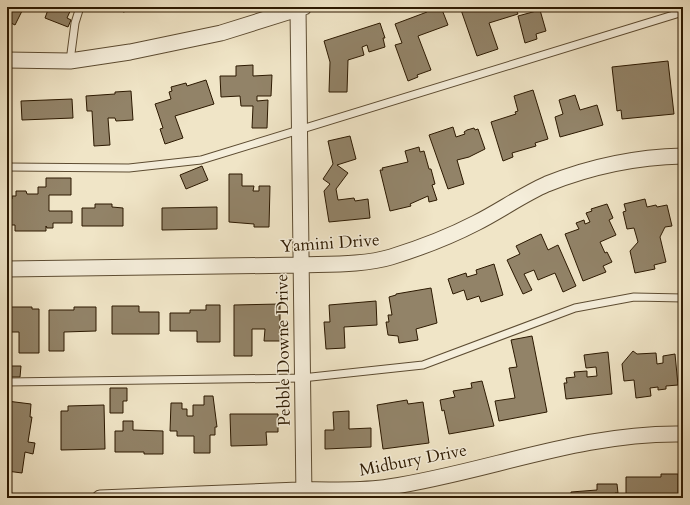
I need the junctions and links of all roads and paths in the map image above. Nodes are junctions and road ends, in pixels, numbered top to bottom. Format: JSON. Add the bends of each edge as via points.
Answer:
{"nodes":[{"id":1,"x":80,"y":7,"type":"edge"},
{"id":2,"x":301,"y":8,"type":"edge"},
{"id":3,"x":683,"y":12,"type":"edge"},
{"id":4,"x":7,"y":60,"type":"edge"},
{"id":5,"x":70,"y":61,"type":"junction"},
{"id":6,"x":299,"y":130,"type":"junction"},
{"id":7,"x":683,"y":156,"type":"edge"},
{"id":8,"x":7,"y":167,"type":"edge"},
{"id":9,"x":301,"y":266,"type":"junction"},
{"id":10,"x":7,"y":269,"type":"edge"},
{"id":11,"x":683,"y":298,"type":"edge"},
{"id":12,"x":302,"y":378,"type":"junction"},
{"id":13,"x":7,"y":382,"type":"edge"},
{"id":14,"x":683,"y":434,"type":"edge"},
{"id":15,"x":304,"y":494,"type":"edge"},
{"id":16,"x":100,"y":498,"type":"edge"}],
"edges":[{"from":1,"to":5,"type":"lane","via":[[74,23]]},
{"from":2,"to":5,"type":"street","via":[[221,33],[130,52]]},
{"from":2,"to":6,"type":"street","name":"Pebble Downe Drive"},
{"from":3,"to":6,"type":"lane"},
{"from":4,"to":5,"type":"street"},
{"from":6,"to":8,"type":"lane","via":[[201,160],[129,168]]},
{"from":6,"to":9,"type":"street","name":"Pebble Downe Drive"},
{"from":7,"to":9,"type":"street","name":"Yamini Drive","via":[[632,159],[547,184],[475,223],[435,241],[389,257]]},
{"from":9,"to":10,"type":"street","name":"Yamini Drive"},
{"from":9,"to":12,"type":"street","name":"Pebble Downe Drive"},
{"from":11,"to":12,"type":"lane","via":[[634,298],[575,308],[423,365]]},
{"from":12,"to":13,"type":"lane"},
{"from":12,"to":15,"type":"street","name":"Pebble Downe Drive"},
{"from":14,"to":15,"type":"street","name":"Midbury Drive","via":[[616,438],[549,449],[388,488]]},
{"from":15,"to":16,"type":"street","name":"Midbury Drive"}]}
